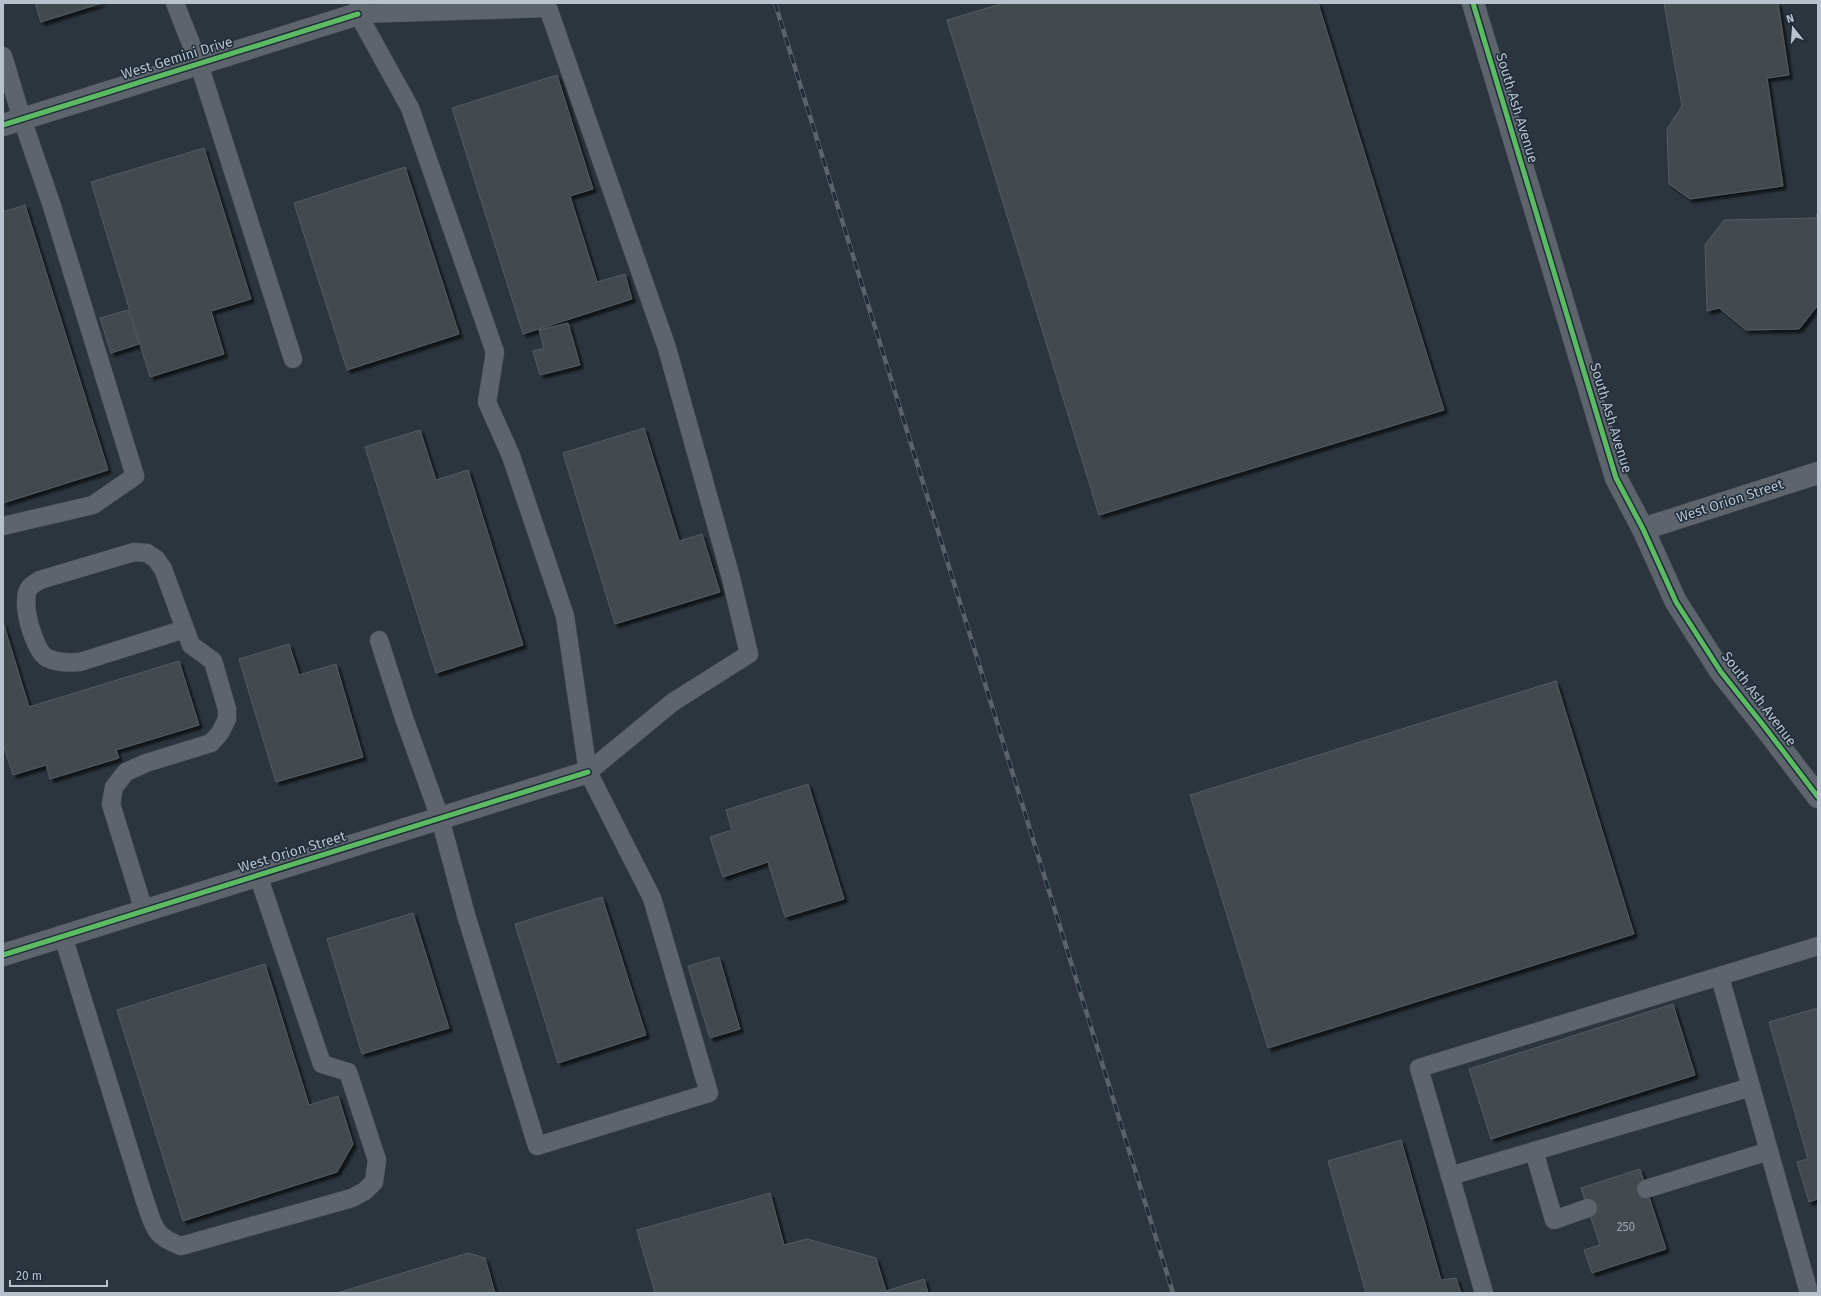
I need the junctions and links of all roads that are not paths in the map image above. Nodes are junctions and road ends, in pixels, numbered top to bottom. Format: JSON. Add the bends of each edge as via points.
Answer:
{"nodes":[{"id":1,"x":175,"y":3,"type":"edge"},
{"id":2,"x":1473,"y":3,"type":"edge"},
{"id":3,"x":363,"y":7,"type":"edge"},
{"id":4,"x":3,"y":56,"type":"edge"},
{"id":5,"x":199,"y":64,"type":"junction"},
{"id":6,"x":12,"y":122,"type":"edge"},
{"id":7,"x":293,"y":359,"type":"dead end"},
{"id":8,"x":1818,"y":473,"type":"edge"},
{"id":9,"x":3,"y":526,"type":"edge"},
{"id":10,"x":1643,"y":530,"type":"junction"},
{"id":11,"x":185,"y":629,"type":"junction"},
{"id":12,"x":378,"y":640,"type":"dead end"},
{"id":13,"x":588,"y":772,"type":"junction"},
{"id":14,"x":1818,"y":797,"type":"edge"},
{"id":15,"x":440,"y":818,"type":"junction"},
{"id":16,"x":258,"y":875,"type":"junction"},
{"id":17,"x":144,"y":910,"type":"junction"},
{"id":18,"x":63,"y":936,"type":"junction"},
{"id":19,"x":1818,"y":946,"type":"edge"},
{"id":20,"x":3,"y":955,"type":"edge"},
{"id":21,"x":1720,"y":977,"type":"junction"},
{"id":22,"x":1751,"y":1086,"type":"junction"},
{"id":23,"x":1534,"y":1151,"type":"junction"},
{"id":24,"x":1769,"y":1151,"type":"junction"},
{"id":25,"x":1450,"y":1176,"type":"junction"},
{"id":26,"x":1646,"y":1189,"type":"dead end"},
{"id":27,"x":1588,"y":1208,"type":"dead end"},
{"id":28,"x":1484,"y":1293,"type":"edge"},
{"id":29,"x":1810,"y":1293,"type":"edge"}],
"edges":[{"from":1,"to":5,"type":"lane"},
{"from":2,"to":10,"type":"street","name":"South Ash Avenue","via":[[1616,478]]},
{"from":3,"to":5,"type":"street","name":"West Gemini Drive"},
{"from":3,"to":13,"type":"lane","via":[[410,108],[495,352],[487,402],[511,456],[565,616]]},
{"from":3,"to":13,"type":"lane","via":[[548,8],[667,348],[750,654],[673,702]]},
{"from":4,"to":6,"type":"lane"},
{"from":5,"to":6,"type":"street","name":"West Gemini Drive"},
{"from":5,"to":7,"type":"lane"},
{"from":6,"to":9,"type":"lane","via":[[51,203],[135,476],[93,504]]},
{"from":8,"to":10,"type":"street","name":"West Orion Street"},
{"from":10,"to":14,"type":"street","name":"South Ash Avenue","via":[[1676,602],[1708,653]]},
{"from":11,"to":11,"type":"lane","via":[[163,569],[156,559],[147,553],[134,552],[40,580],[30,588],[26,600],[26,612],[39,650],[46,658],[63,663],[80,662]]},
{"from":11,"to":17,"type":"lane","via":[[191,645],[213,661],[227,709],[227,719],[211,743],[146,763],[126,772],[114,787],[110,804]]},
{"from":12,"to":15,"type":"lane"},
{"from":13,"to":15,"type":"street","name":"West Orion Street"},
{"from":13,"to":15,"type":"lane","via":[[652,898],[709,1093],[537,1146]]},
{"from":15,"to":16,"type":"street","name":"West Orion Street"},
{"from":16,"to":17,"type":"street","name":"West Orion Street"},
{"from":16,"to":18,"type":"lane","via":[[322,1064],[348,1072],[377,1160],[374,1182],[352,1198],[180,1246],[159,1236],[143,1194]]},
{"from":17,"to":18,"type":"street","name":"West Orion Street"},
{"from":18,"to":20,"type":"street","name":"West Orion Street"},
{"from":19,"to":21,"type":"lane"},
{"from":21,"to":22,"type":"lane"},
{"from":21,"to":25,"type":"lane","via":[[1419,1068]]},
{"from":22,"to":23,"type":"lane"},
{"from":22,"to":24,"type":"lane"},
{"from":23,"to":25,"type":"lane"},
{"from":23,"to":27,"type":"lane","via":[[1554,1220]]},
{"from":24,"to":26,"type":"lane"},
{"from":24,"to":29,"type":"lane"},
{"from":25,"to":28,"type":"lane"}]}
